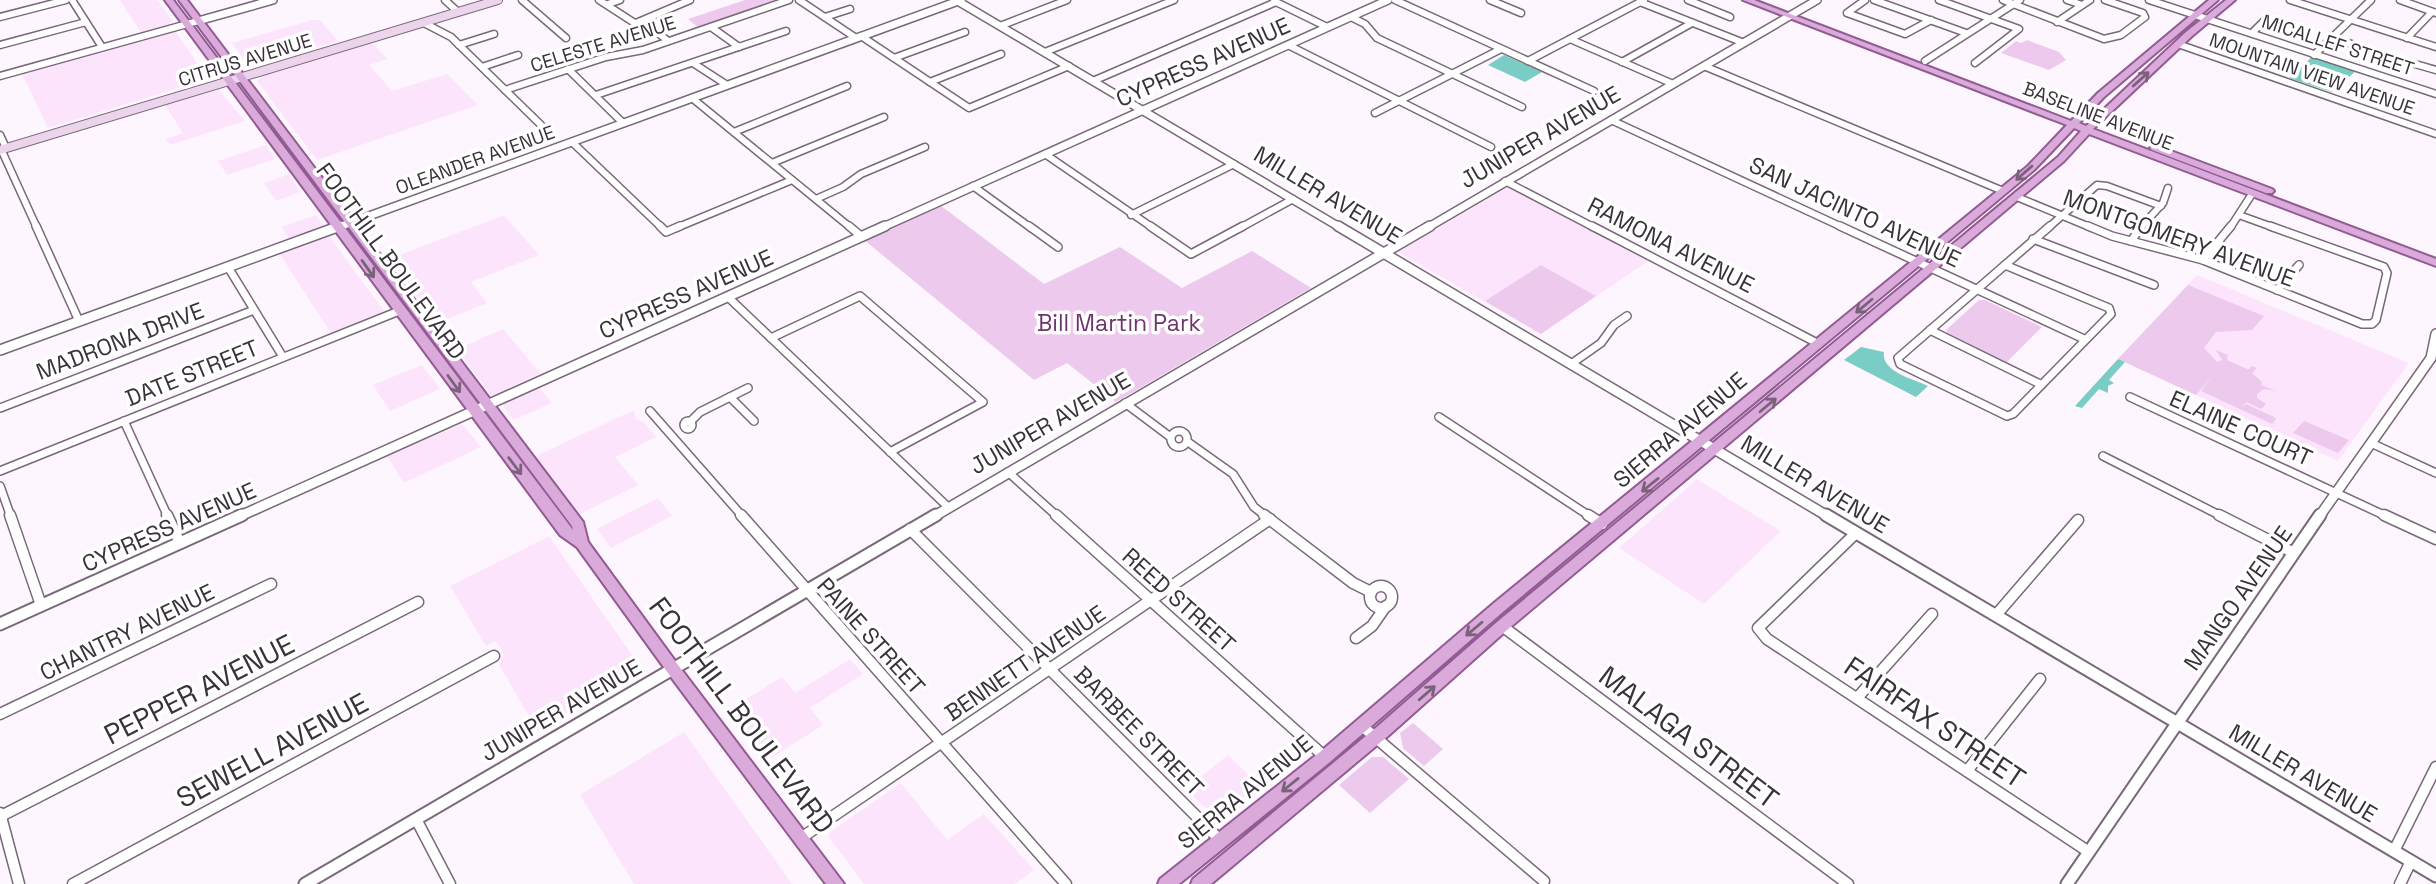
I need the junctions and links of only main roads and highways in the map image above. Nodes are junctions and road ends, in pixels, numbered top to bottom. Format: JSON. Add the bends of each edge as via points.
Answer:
{"nodes":[{"id":1,"x":169,"y":0,"type":"edge"},
{"id":2,"x":183,"y":0,"type":"edge"},
{"id":3,"x":498,"y":0,"type":"edge"},
{"id":4,"x":1747,"y":0,"type":"edge"},
{"id":5,"x":1763,"y":0,"type":"edge"},
{"id":6,"x":2214,"y":0,"type":"edge"},
{"id":7,"x":2231,"y":0,"type":"edge"},
{"id":8,"x":1793,"y":14,"type":"junction"},
{"id":9,"x":187,"y":24,"type":"joint"},
{"id":10,"x":235,"y":79,"type":"junction"},
{"id":11,"x":2074,"y":121,"type":"junction"},
{"id":12,"x":2090,"y":127,"type":"junction"},
{"id":13,"x":268,"y":133,"type":"junction"},
{"id":14,"x":3,"y":149,"type":"edge"},
{"id":15,"x":298,"y":151,"type":"junction"},
{"id":16,"x":351,"y":222,"type":"joint"},
{"id":17,"x":2436,"y":255,"type":"edge"},
{"id":18,"x":2436,"y":263,"type":"edge"},
{"id":19,"x":487,"y":405,"type":"joint"},
{"id":20,"x":582,"y":543,"type":"junction"},
{"id":21,"x":673,"y":669,"type":"joint"},
{"id":22,"x":801,"y":838,"type":"joint"},
{"id":23,"x":836,"y":884,"type":"edge"},
{"id":24,"x":1166,"y":884,"type":"edge"},
{"id":25,"x":1199,"y":884,"type":"edge"}],
"edges":[{"from":1,"to":9,"type":"main road","name":"FOOTHILL BOULEVARD"},
{"from":2,"to":10,"type":"main road","name":"FOOTHILL BOULEVARD"},
{"from":3,"to":10,"type":"main road","name":"CITRUS AVENUE"},
{"from":4,"to":8,"type":"main road","name":"BASELINE AVENUE"},
{"from":5,"to":8,"type":"main road","name":"BASELINE AVENUE"},
{"from":6,"to":11,"type":"main road","name":"SIERRA AVENUE"},
{"from":12,"to":7,"type":"main road","name":"SIERRA AVENUE","one_way":true},
{"from":8,"to":11,"type":"main road","name":"BASELINE AVENUE"},
{"from":8,"to":11,"type":"main road","name":"BASELINE AVENUE"},
{"from":9,"to":10,"type":"main road","name":"FOOTHILL BOULEVARD"},
{"from":10,"to":13,"type":"main road","name":"FOOTHILL BOULEVARD"},
{"from":10,"to":14,"type":"main road","name":"CITRUS AVENUE"},
{"from":10,"to":15,"type":"main road","name":"FOOTHILL BOULEVARD"},
{"from":11,"to":12,"type":"main road","name":"BASELINE AVENUE"},
{"from":11,"to":24,"type":"main road","name":"SIERRA AVENUE","one_way":true,"via":[[2031,168],[1499,607],[1325,757]]},
{"from":12,"to":17,"type":"main road","name":"BASELINE AVENUE"},
{"from":12,"to":18,"type":"main road","name":"BASELINE AVENUE"},
{"from":25,"to":12,"type":"main road","name":"SIERRA AVENUE","one_way":true,"via":[[2017,197]]},
{"from":13,"to":15,"type":"main road","via":[[277,135],[289,150]]},
{"from":13,"to":20,"type":"main road","name":"FOOTHILL BOULEVARD","one_way":true,"via":[[565,532]]},
{"from":15,"to":16,"type":"main road","name":"FOOTHILL BOULEVARD"},
{"from":16,"to":19,"type":"main road","name":"FOOTHILL BOULEVARD"},
{"from":19,"to":20,"type":"main road","name":"FOOTHILL BOULEVARD","via":[[579,525]]},
{"from":20,"to":21,"type":"main road","name":"FOOTHILL BOULEVARD"},
{"from":21,"to":22,"type":"main road","name":"FOOTHILL BOULEVARD"},
{"from":22,"to":23,"type":"main road","name":"FOOTHILL BOULEVARD"}]}
